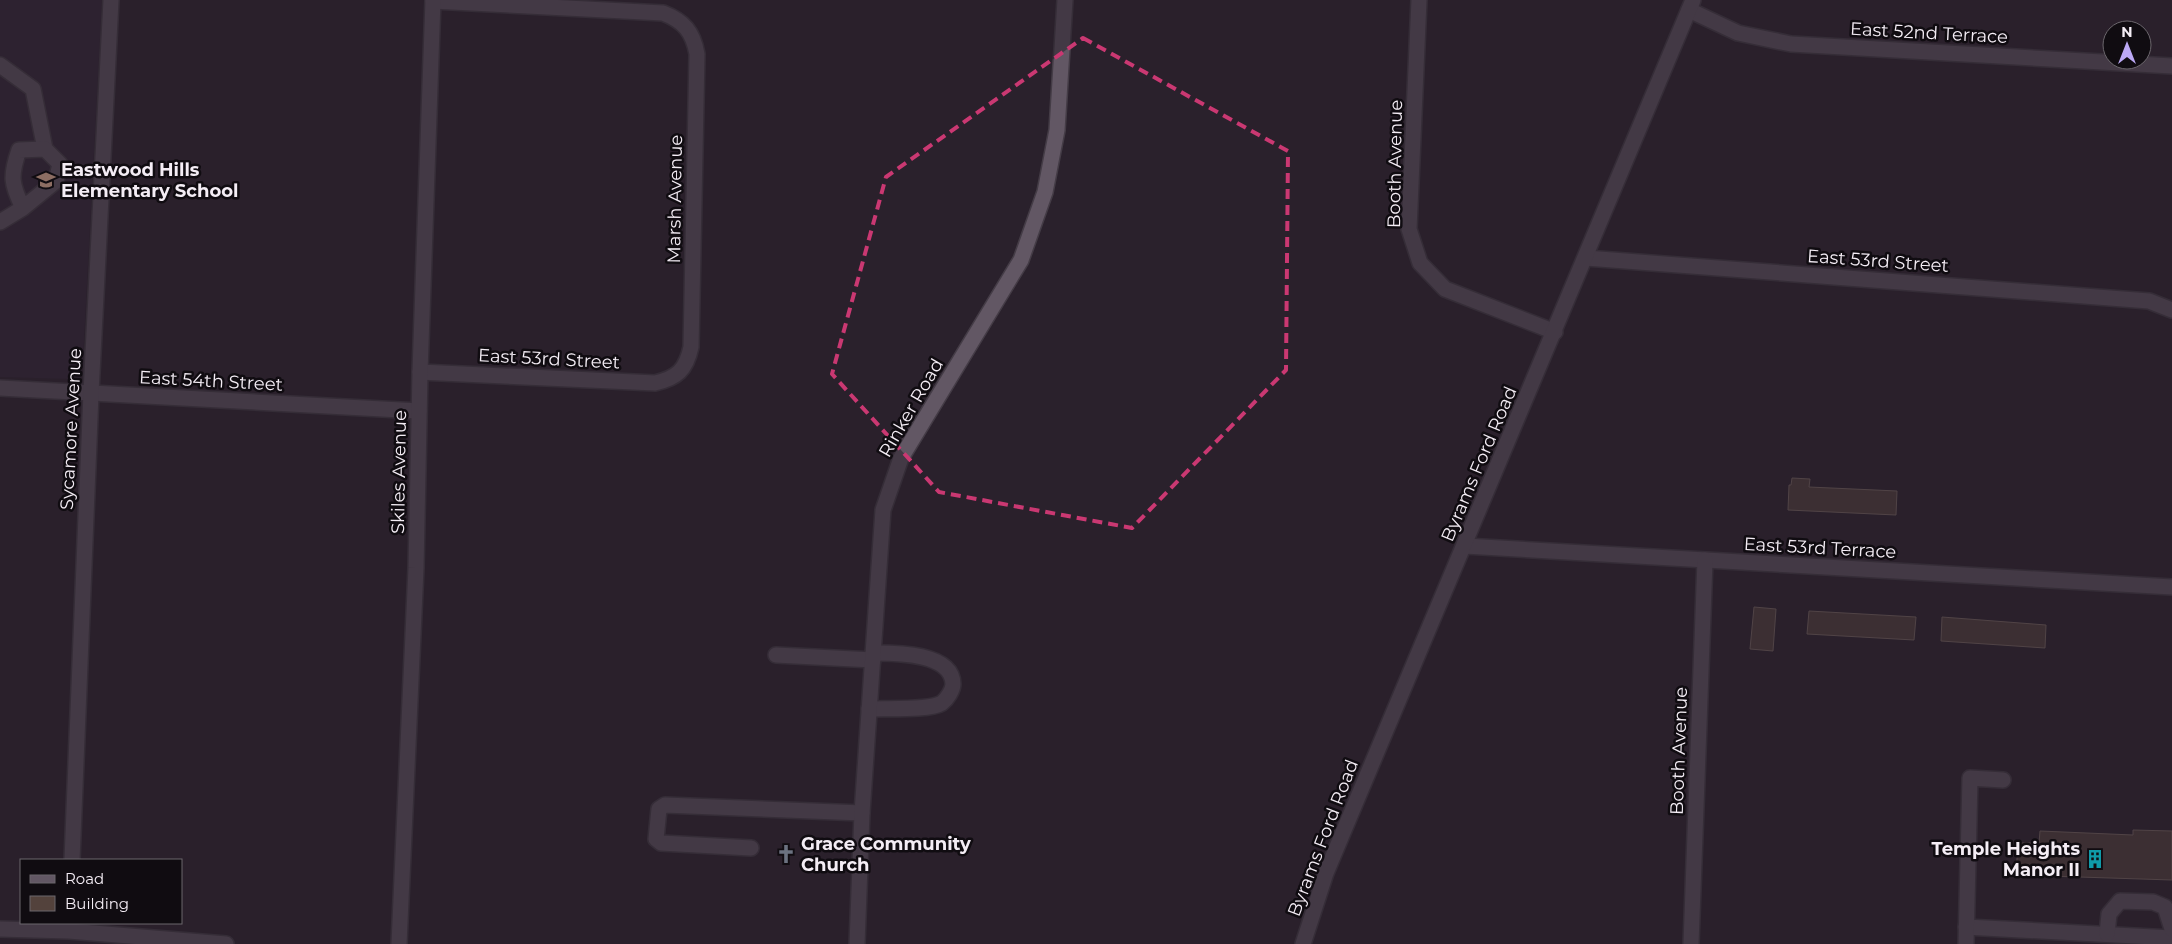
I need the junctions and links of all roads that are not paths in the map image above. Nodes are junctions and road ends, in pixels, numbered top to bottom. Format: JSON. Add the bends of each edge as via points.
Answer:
{"nodes":[{"id":1,"x":111,"y":0,"type":"edge"},
{"id":2,"x":433,"y":0,"type":"edge"},
{"id":3,"x":1065,"y":0,"type":"edge"},
{"id":4,"x":1419,"y":0,"type":"edge"},
{"id":5,"x":1691,"y":5,"type":"edge"},
{"id":6,"x":0,"y":64,"type":"edge"},
{"id":7,"x":2172,"y":66,"type":"edge"},
{"id":8,"x":45,"y":149,"type":"junction"},
{"id":9,"x":23,"y":208,"type":"junction"},
{"id":10,"x":0,"y":222,"type":"edge"},
{"id":11,"x":1586,"y":258,"type":"junction"},
{"id":12,"x":2169,"y":308,"type":"edge"},
{"id":13,"x":1555,"y":332,"type":"junction"},
{"id":14,"x":420,"y":372,"type":"junction"},
{"id":15,"x":674,"y":376,"type":"joint"},
{"id":16,"x":0,"y":388,"type":"edge"},
{"id":17,"x":91,"y":393,"type":"junction"},
{"id":18,"x":419,"y":411,"type":"junction"},
{"id":19,"x":1465,"y":546,"type":"junction"},
{"id":20,"x":1706,"y":560,"type":"junction"},
{"id":21,"x":2172,"y":587,"type":"edge"},
{"id":22,"x":776,"y":654,"type":"dead end"},
{"id":23,"x":873,"y":656,"type":"junction"},
{"id":24,"x":869,"y":709,"type":"junction"},
{"id":25,"x":2002,"y":780,"type":"dead end"},
{"id":26,"x":862,"y":813,"type":"junction"},
{"id":27,"x":752,"y":848,"type":"dead end"},
{"id":28,"x":72,"y":859,"type":"edge"},
{"id":29,"x":69,"y":927,"type":"edge"},
{"id":30,"x":1966,"y":927,"type":"junction"},
{"id":31,"x":0,"y":929,"type":"edge"},
{"id":32,"x":2172,"y":929,"type":"edge"},
{"id":33,"x":2108,"y":934,"type":"junction"},
{"id":34,"x":2172,"y":938,"type":"edge"},
{"id":35,"x":226,"y":944,"type":"edge"},
{"id":36,"x":399,"y":944,"type":"edge"},
{"id":37,"x":857,"y":944,"type":"edge"},
{"id":38,"x":1303,"y":944,"type":"edge"},
{"id":39,"x":1691,"y":944,"type":"edge"},
{"id":40,"x":1966,"y":944,"type":"edge"}],
"edges":[{"from":1,"to":17,"type":"street","name":"Sycamore Avenue"},
{"from":2,"to":14,"type":"street","name":"Skiles Avenue"},
{"from":2,"to":15,"type":"street","name":"Marsh Avenue","via":[[663,13],[688,27],[698,54],[691,347],[688,361]]},
{"from":3,"to":23,"type":"street","name":"Rinker Road","via":[[1058,130],[1045,192],[1021,260],[901,458],[883,510]]},
{"from":4,"to":13,"type":"street","name":"Booth Avenue","via":[[1409,229],[1420,263],[1445,289]]},
{"from":5,"to":7,"type":"street","name":"East 52nd Terrace","via":[[1738,33],[1791,44]]},
{"from":5,"to":11,"type":"street","name":"Byrams Ford Road"},
{"from":6,"to":8,"type":"street","via":[[34,89]]},
{"from":8,"to":9,"type":"street","via":[[60,164],[56,181]]},
{"from":8,"to":9,"type":"street","via":[[19,150],[12,170],[14,191]]},
{"from":9,"to":10,"type":"street"},
{"from":11,"to":12,"type":"street","name":"East 53rd Street","via":[[2149,301]]},
{"from":11,"to":13,"type":"street","name":"Byrams Ford Road"},
{"from":13,"to":19,"type":"street","name":"Byrams Ford Road"},
{"from":14,"to":15,"type":"street","name":"East 53rd Street","via":[[655,383]]},
{"from":14,"to":18,"type":"street","name":"Skiles Avenue"},
{"from":16,"to":17,"type":"street","name":"East 54th Street"},
{"from":17,"to":18,"type":"street","name":"East 54th Street"},
{"from":17,"to":28,"type":"street","name":"Sycamore Avenue"},
{"from":18,"to":36,"type":"street","name":"Skiles Avenue"},
{"from":19,"to":20,"type":"street","name":"East 53rd Terrace"},
{"from":19,"to":38,"type":"street","name":"Byrams Ford Road","via":[[1326,873]]},
{"from":20,"to":21,"type":"street","name":"East 53rd Terrace"},
{"from":20,"to":39,"type":"street","name":"Booth Avenue"},
{"from":22,"to":23,"type":"street"},
{"from":23,"to":24,"type":"street","name":"Rinker Road"},
{"from":23,"to":24,"type":"street","via":[[906,654],[936,662],[951,677],[953,685],[943,702],[932,707]]},
{"from":24,"to":26,"type":"street","name":"Rinker Road"},
{"from":25,"to":30,"type":"street","via":[[1970,778]]},
{"from":26,"to":27,"type":"street","via":[[665,805],[659,809],[656,839],[661,843]]},
{"from":26,"to":37,"type":"street","name":"Rinker Road"},
{"from":29,"to":31,"type":"street"},
{"from":29,"to":35,"type":"street"},
{"from":30,"to":33,"type":"street"},
{"from":30,"to":40,"type":"street"},
{"from":32,"to":33,"type":"street","via":[[2165,908],[2153,902],[2120,901],[2109,914]]},
{"from":33,"to":34,"type":"street"}]}
